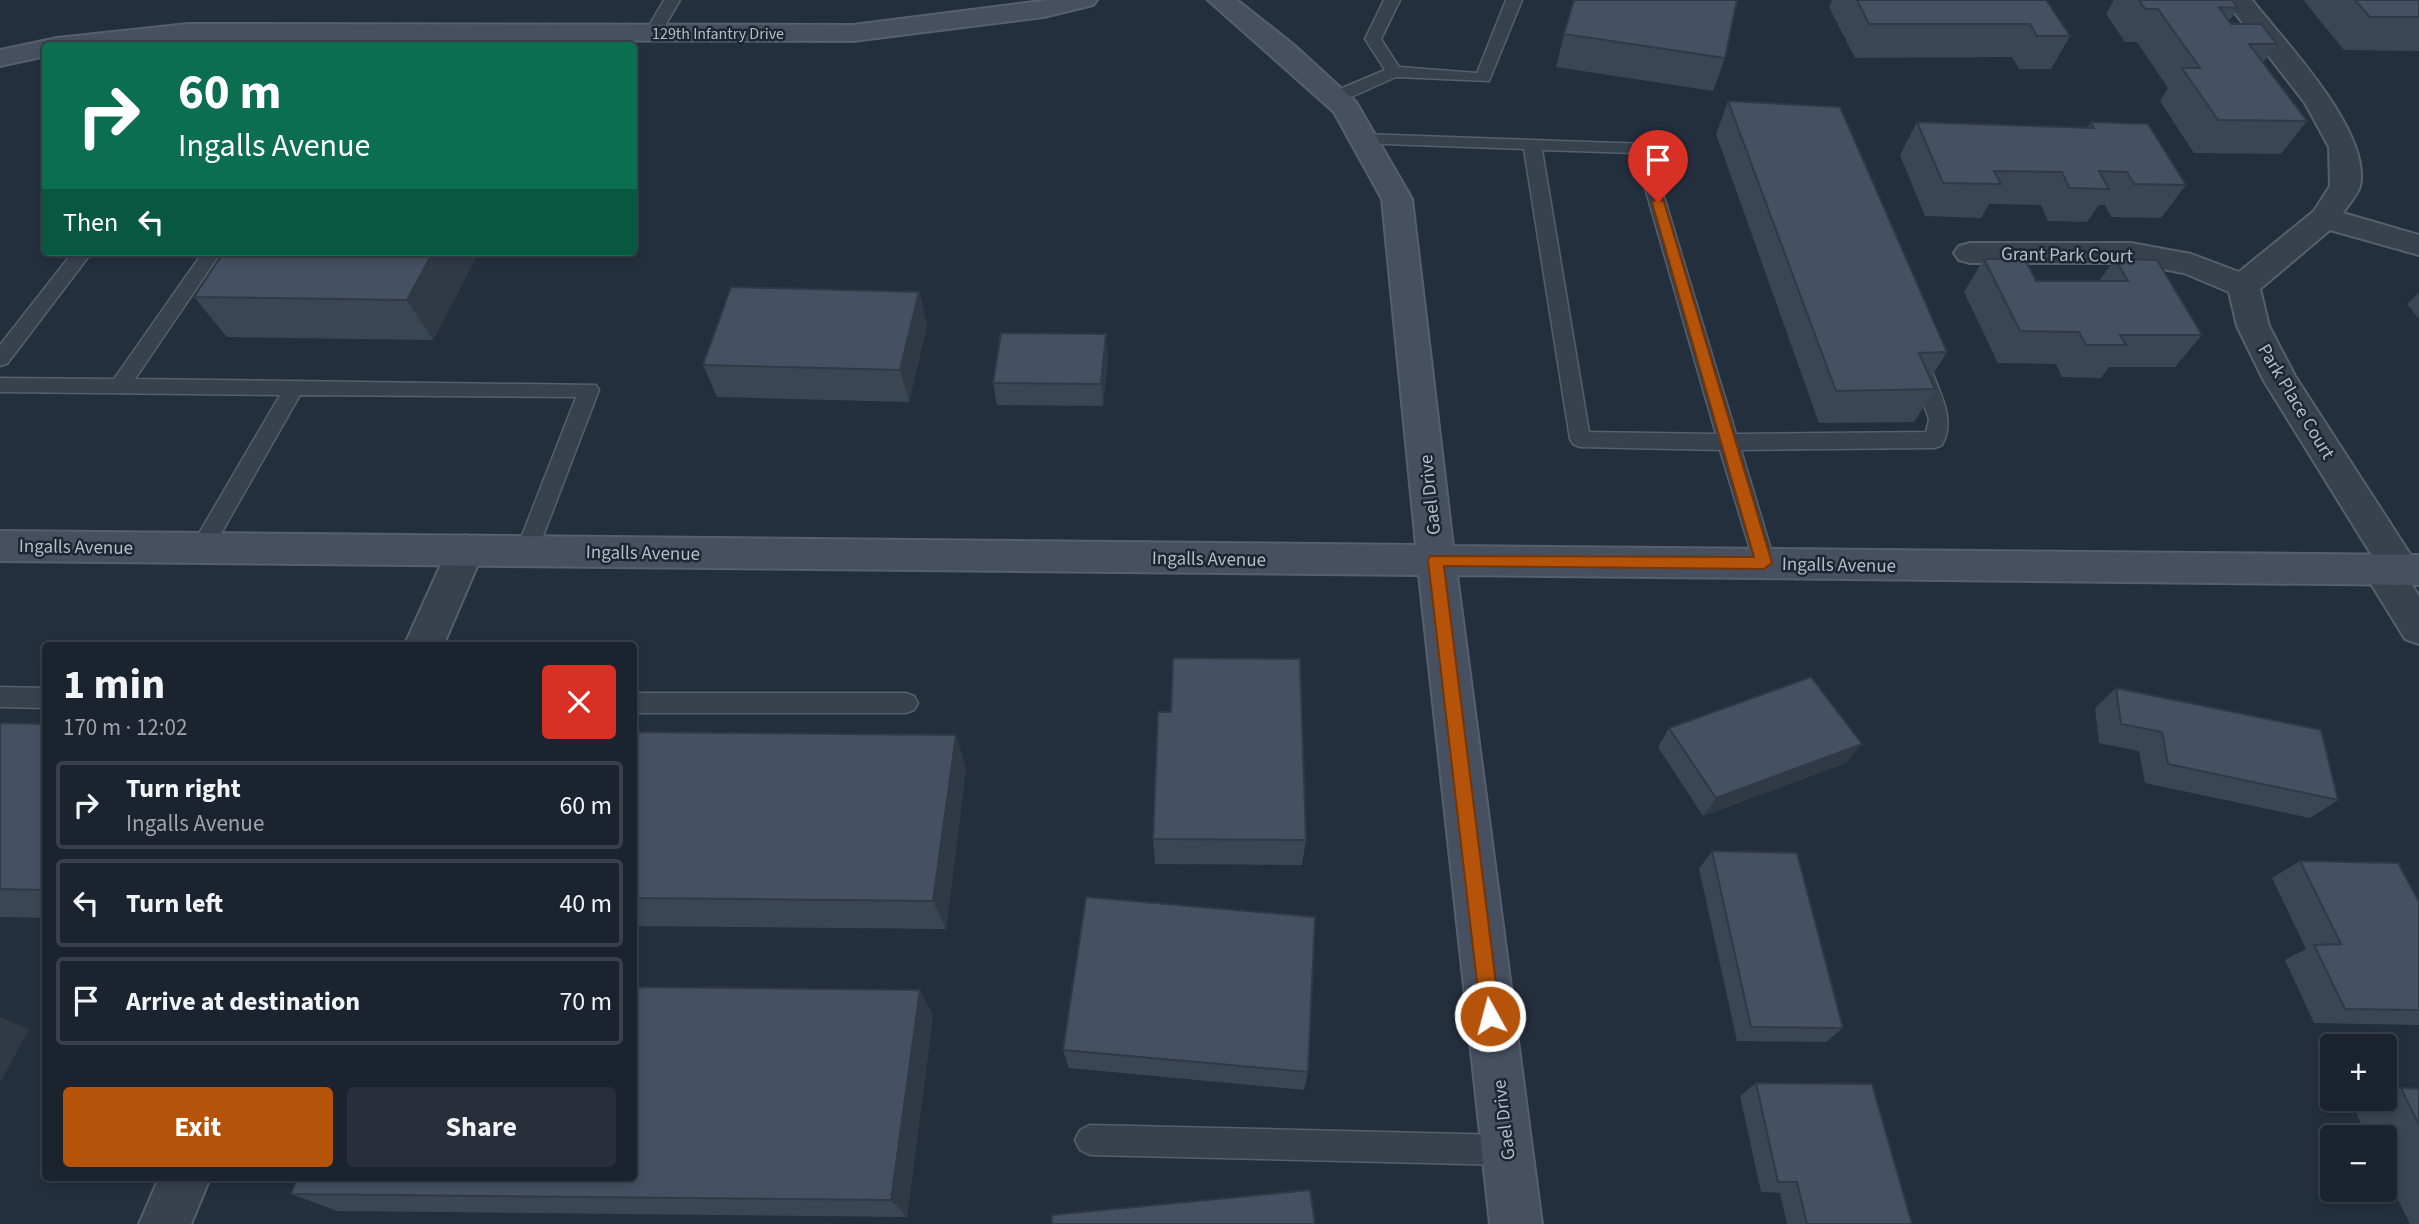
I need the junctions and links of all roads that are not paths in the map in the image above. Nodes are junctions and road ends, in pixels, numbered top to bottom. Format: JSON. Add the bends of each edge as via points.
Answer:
{"nodes":[{"id":1,"x":672,"y":0,"type":"edge"},
{"id":2,"x":1084,"y":0,"type":"edge"},
{"id":3,"x":1221,"y":0,"type":"edge"},
{"id":4,"x":1392,"y":0,"type":"edge"},
{"id":5,"x":1514,"y":0,"type":"edge"},
{"id":6,"x":2238,"y":0,"type":"edge"},
{"id":7,"x":653,"y":33,"type":"junction"},
{"id":8,"x":94,"y":42,"type":"edge"},
{"id":9,"x":42,"y":49,"type":"edge"},
{"id":10,"x":0,"y":58,"type":"edge"},
{"id":11,"x":1394,"y":72,"type":"junction"},
{"id":12,"x":1334,"y":98,"type":"junction"},
{"id":13,"x":1363,"y":139,"type":"junction"},
{"id":14,"x":1532,"y":144,"type":"junction"},
{"id":15,"x":2325,"y":218,"type":"junction"},
{"id":16,"x":2419,"y":246,"type":"edge"},
{"id":17,"x":1970,"y":253,"type":"dead end"},
{"id":18,"x":80,"y":256,"type":"edge"},
{"id":19,"x":209,"y":256,"type":"edge"},
{"id":20,"x":2243,"y":286,"type":"junction"},
{"id":21,"x":1912,"y":346,"type":"edge"},
{"id":22,"x":0,"y":359,"type":"edge"},
{"id":23,"x":0,"y":384,"type":"edge"},
{"id":24,"x":120,"y":386,"type":"junction"},
{"id":25,"x":294,"y":388,"type":"junction"},
{"id":26,"x":1729,"y":442,"type":"junction"},
{"id":27,"x":0,"y":545,"type":"edge"},
{"id":28,"x":202,"y":547,"type":"junction"},
{"id":29,"x":465,"y":551,"type":"junction"},
{"id":30,"x":527,"y":551,"type":"junction"},
{"id":31,"x":1436,"y":560,"type":"junction"},
{"id":32,"x":1764,"y":563,"type":"junction"},
{"id":33,"x":2400,"y":569,"type":"edge"},
{"id":34,"x":2419,"y":628,"type":"edge"},
{"id":35,"x":425,"y":642,"type":"edge"},
{"id":36,"x":0,"y":697,"type":"edge"},
{"id":37,"x":42,"y":698,"type":"edge"},
{"id":38,"x":637,"y":703,"type":"edge"},
{"id":39,"x":906,"y":703,"type":"dead end"},
{"id":40,"x":1090,"y":1140,"type":"dead end"},
{"id":41,"x":1507,"y":1150,"type":"junction"},
{"id":42,"x":184,"y":1181,"type":"edge"},
{"id":43,"x":165,"y":1224,"type":"edge"},
{"id":44,"x":1516,"y":1224,"type":"edge"}],
"edges":[{"from":1,"to":7,"type":"lane"},
{"from":2,"to":7,"type":"street","name":"129th Infantry Drive","via":[[853,33]]},
{"from":3,"to":12,"type":"street","name":"Gael Drive"},
{"from":4,"to":11,"type":"lane","via":[[1373,39]]},
{"from":5,"to":11,"type":"lane","via":[[1483,78]]},
{"from":6,"to":15,"type":"street","via":[[2318,101],[2343,147],[2345,186]]},
{"from":7,"to":8,"type":"street","name":"129th Infantry Drive","via":[[188,32]]},
{"from":9,"to":10,"type":"street"},
{"from":11,"to":12,"type":"lane"},
{"from":12,"to":13,"type":"street","name":"Gael Drive","via":[[1346,108]]},
{"from":13,"to":14,"type":"lane"},
{"from":13,"to":31,"type":"street","name":"Gael Drive","via":[[1397,199]]},
{"from":14,"to":26,"type":"lane","via":[[1642,148]]},
{"from":14,"to":26,"type":"lane","via":[[1580,439]]},
{"from":15,"to":16,"type":"street"},
{"from":15,"to":20,"type":"street"},
{"from":17,"to":20,"type":"street","name":"Grant Park Court","via":[[2131,253],[2191,264]]},
{"from":18,"to":22,"type":"lane"},
{"from":19,"to":24,"type":"lane"},
{"from":20,"to":33,"type":"street","name":"Park Place Court","via":[[2253,326],[2281,381]]},
{"from":21,"to":26,"type":"lane","via":[[1939,419],[1935,440]]},
{"from":23,"to":24,"type":"lane"},
{"from":24,"to":25,"type":"lane"},
{"from":25,"to":28,"type":"lane"},
{"from":25,"to":30,"type":"lane","via":[[589,390]]},
{"from":26,"to":32,"type":"lane"},
{"from":27,"to":28,"type":"street","name":"Ingalls Avenue"},
{"from":28,"to":29,"type":"street","name":"Ingalls Avenue"},
{"from":29,"to":30,"type":"street","name":"Ingalls Avenue"},
{"from":29,"to":35,"type":"street"},
{"from":30,"to":31,"type":"street","name":"Ingalls Avenue"},
{"from":31,"to":32,"type":"street","name":"Ingalls Avenue"},
{"from":31,"to":41,"type":"street","name":"Gael Drive"},
{"from":32,"to":33,"type":"street","name":"Ingalls Avenue"},
{"from":33,"to":34,"type":"street","name":"Park Place Court"},
{"from":36,"to":37,"type":"lane"},
{"from":38,"to":39,"type":"lane"},
{"from":40,"to":41,"type":"lane"},
{"from":41,"to":44,"type":"street","name":"Gael Drive"},
{"from":42,"to":43,"type":"street"}]}
